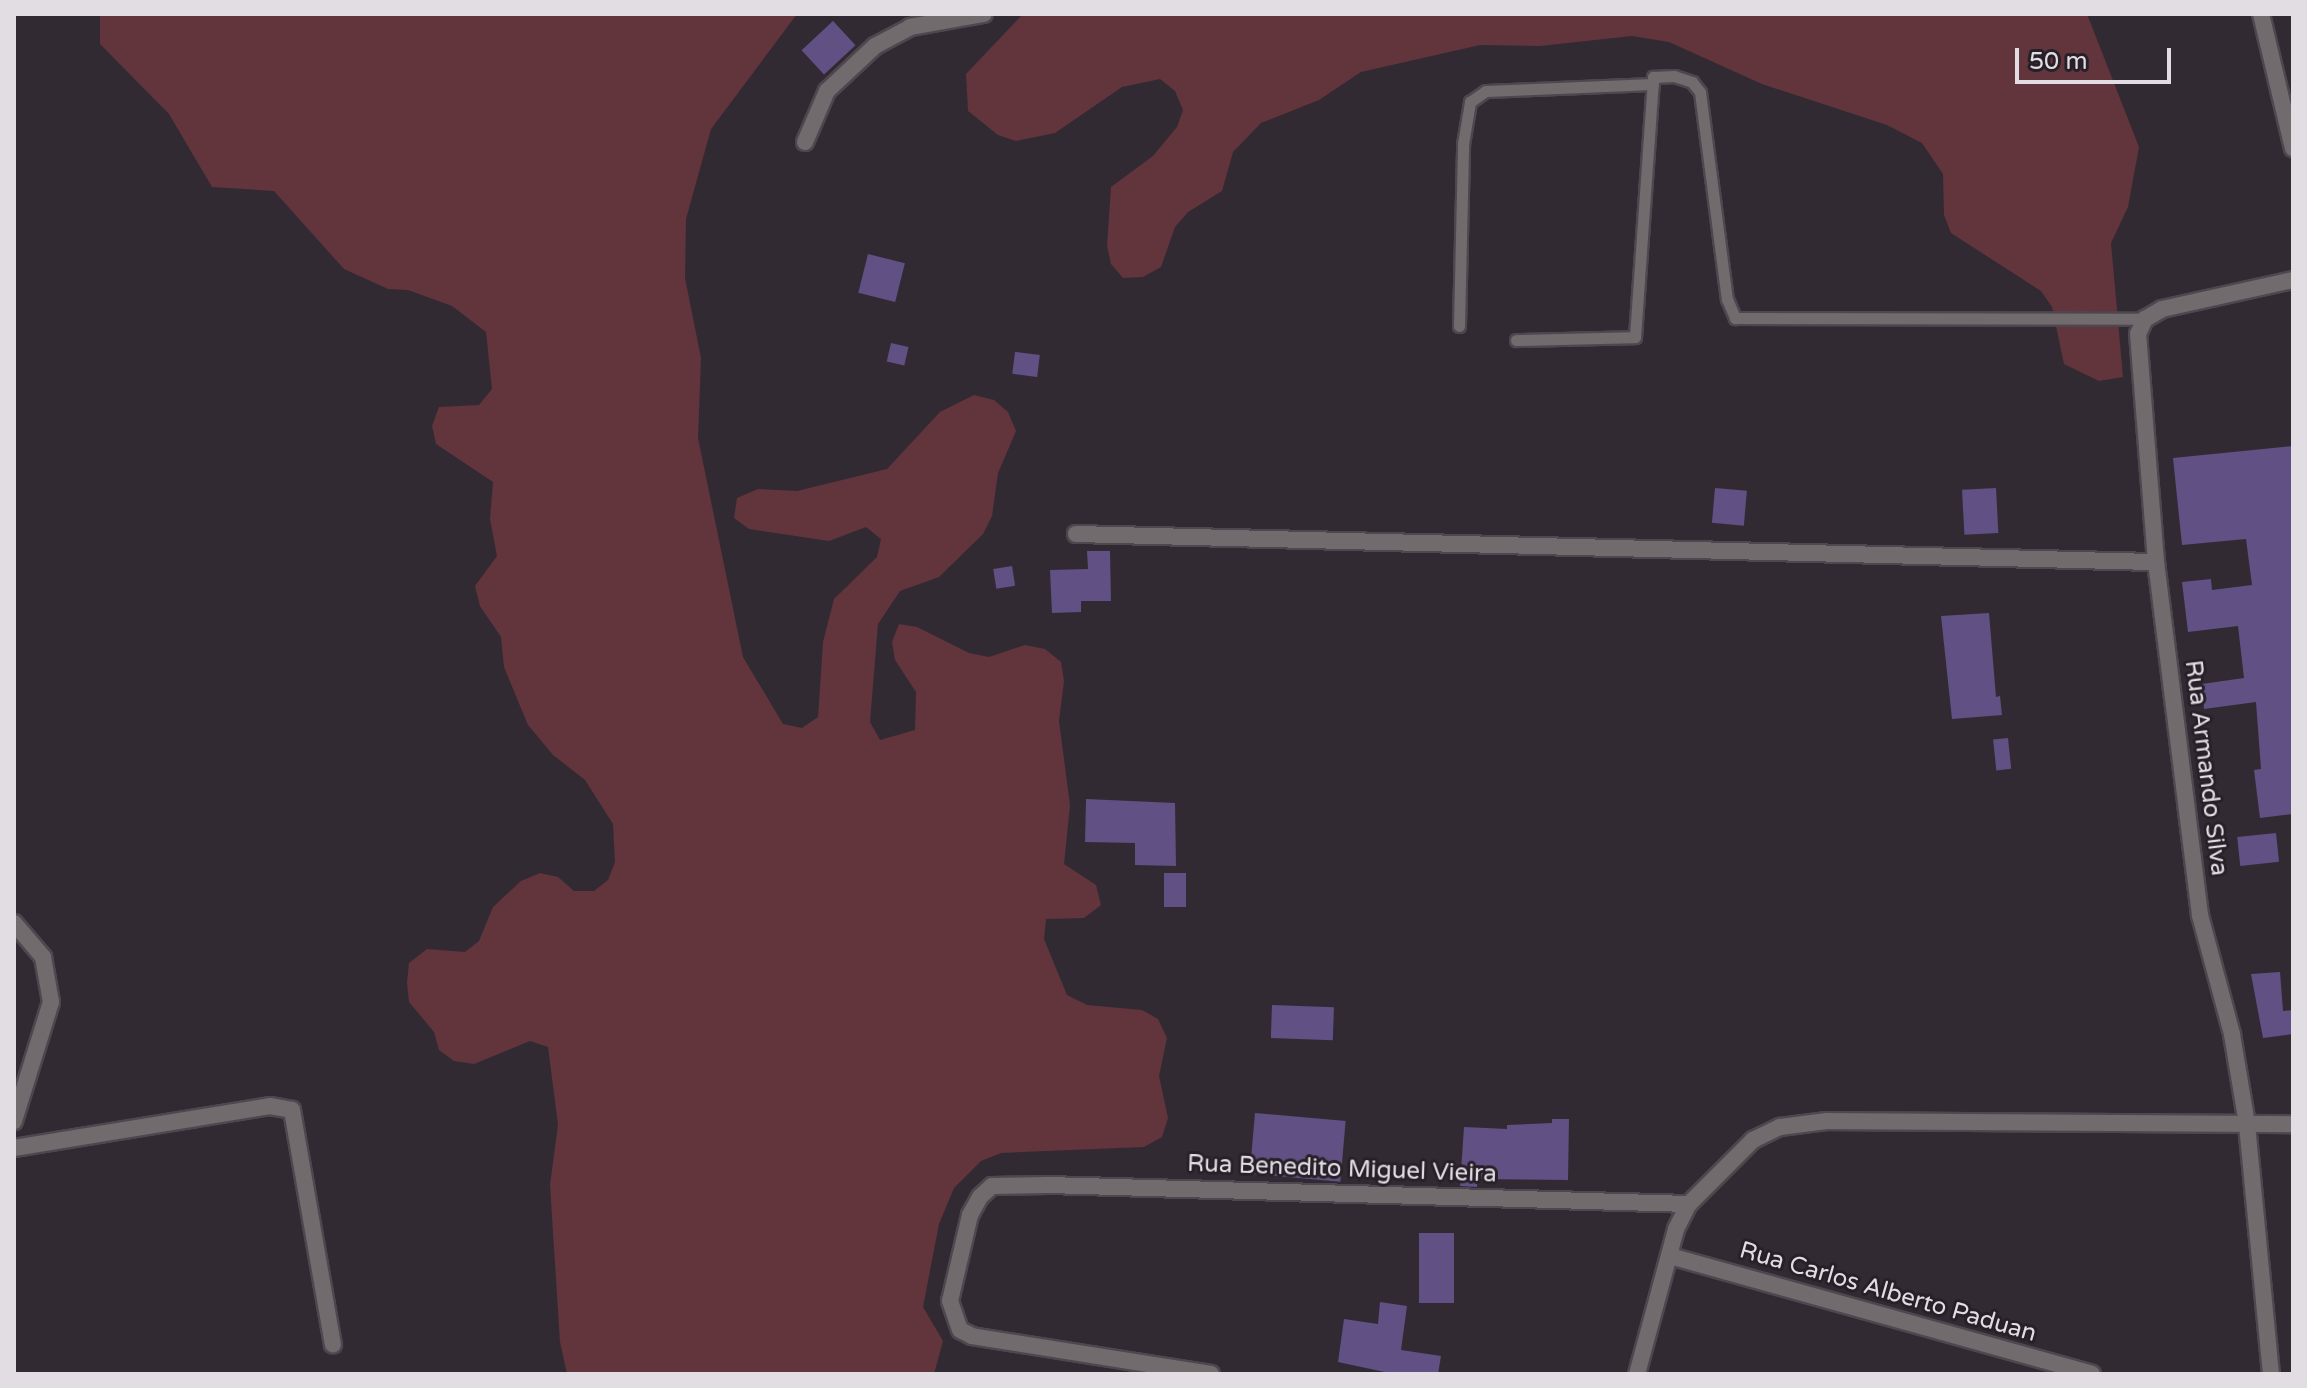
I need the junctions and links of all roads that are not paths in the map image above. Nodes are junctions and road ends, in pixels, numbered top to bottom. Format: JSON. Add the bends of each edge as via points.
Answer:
{"nodes":[{"id":1,"x":984,"y":14,"type":"edge"},
{"id":2,"x":2261,"y":14,"type":"edge"},
{"id":3,"x":1653,"y":84,"type":"junction"},
{"id":4,"x":805,"y":142,"type":"dead end"},
{"id":5,"x":2293,"y":148,"type":"edge"},
{"id":6,"x":2293,"y":280,"type":"edge"},
{"id":7,"x":2145,"y":319,"type":"junction"},
{"id":8,"x":1459,"y":326,"type":"dead end"},
{"id":9,"x":1516,"y":340,"type":"dead end"},
{"id":10,"x":1076,"y":534,"type":"dead end"},
{"id":11,"x":2156,"y":562,"type":"junction"},
{"id":12,"x":14,"y":923,"type":"edge"},
{"id":13,"x":14,"y":1121,"type":"edge"},
{"id":14,"x":2247,"y":1124,"type":"junction"},
{"id":15,"x":2293,"y":1124,"type":"edge"},
{"id":16,"x":14,"y":1148,"type":"edge"},
{"id":17,"x":1689,"y":1204,"type":"junction"},
{"id":18,"x":1670,"y":1256,"type":"junction"},
{"id":19,"x":333,"y":1344,"type":"dead end"},
{"id":20,"x":1211,"y":1374,"type":"edge"},
{"id":21,"x":1637,"y":1374,"type":"edge"},
{"id":22,"x":2092,"y":1374,"type":"edge"},
{"id":23,"x":2271,"y":1374,"type":"edge"}],
"edges":[{"from":1,"to":4,"type":"street","via":[[910,27],[875,46],[827,91]]},
{"from":2,"to":5,"type":"street"},
{"from":3,"to":7,"type":"lane","via":[[1653,77],[1674,76],[1692,82],[1700,92],[1727,299],[1735,318]]},
{"from":3,"to":8,"type":"lane","via":[[1486,91],[1470,102],[1464,130]]},
{"from":3,"to":9,"type":"lane","via":[[1635,337]]},
{"from":6,"to":7,"type":"street","via":[[2162,309]]},
{"from":7,"to":11,"type":"street","name":"Rua Armando Silva","via":[[2138,334]]},
{"from":10,"to":11,"type":"street"},
{"from":11,"to":14,"type":"street","name":"Rua Armando Silva","via":[[2200,915],[2232,1034]]},
{"from":12,"to":13,"type":"street","via":[[43,957],[51,1002]]},
{"from":14,"to":15,"type":"street"},
{"from":14,"to":17,"type":"street","via":[[1827,1121],[1780,1127],[1753,1140]]},
{"from":14,"to":23,"type":"street","name":"Rua Armando Silva"},
{"from":16,"to":19,"type":"street","via":[[270,1106],[292,1110]]},
{"from":17,"to":18,"type":"street"},
{"from":17,"to":20,"type":"street","name":"Rua Benedito Miguel Vieira","via":[[992,1186],[970,1215],[950,1301],[960,1330]]},
{"from":18,"to":21,"type":"street"},
{"from":18,"to":22,"type":"street","name":"Rua Carlos Alberto Paduan"}]}
